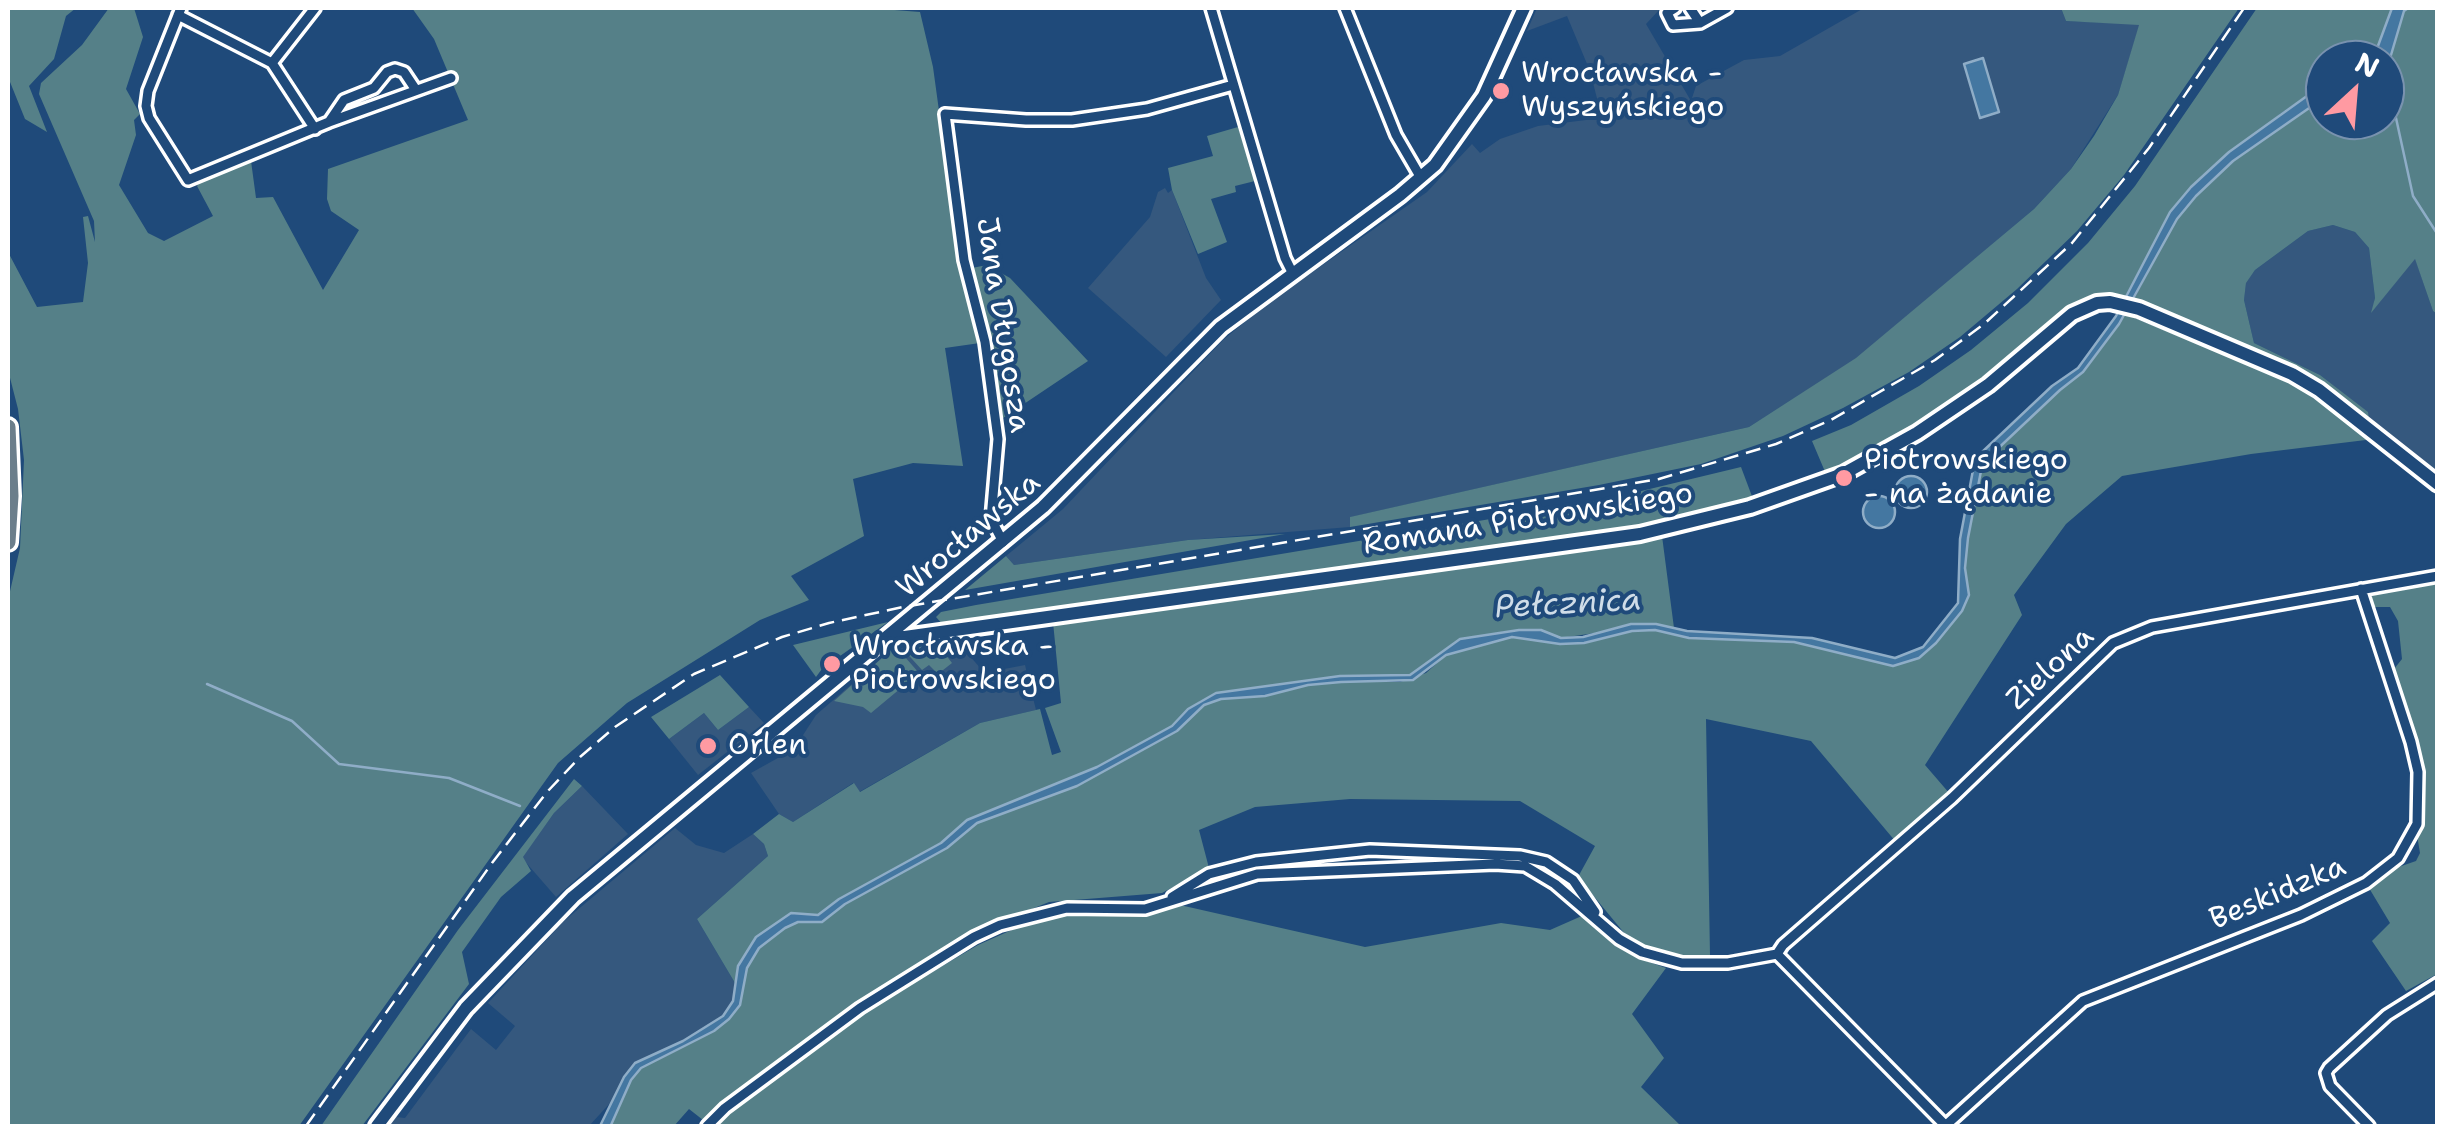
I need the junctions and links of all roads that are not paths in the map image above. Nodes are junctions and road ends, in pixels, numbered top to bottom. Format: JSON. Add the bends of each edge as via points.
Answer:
{"nodes":[{"id":1,"x":315,"y":8,"type":"edge"},
{"id":2,"x":1212,"y":8,"type":"edge"},
{"id":3,"x":1345,"y":8,"type":"edge"},
{"id":4,"x":1524,"y":8,"type":"edge"},
{"id":5,"x":1675,"y":8,"type":"edge"},
{"id":6,"x":1690,"y":8,"type":"edge"},
{"id":7,"x":1727,"y":8,"type":"edge"},
{"id":8,"x":179,"y":11,"type":"edge"},
{"id":9,"x":1700,"y":23,"type":"junction"},
{"id":10,"x":272,"y":63,"type":"junction"},
{"id":11,"x":450,"y":78,"type":"dead end"},
{"id":12,"x":1233,"y":85,"type":"junction"},
{"id":13,"x":416,"y":90,"type":"junction"},
{"id":14,"x":329,"y":122,"type":"junction"},
{"id":15,"x":316,"y":129,"type":"junction"},
{"id":16,"x":1422,"y":178,"type":"junction"},
{"id":17,"x":1292,"y":272,"type":"junction"},
{"id":18,"x":8,"y":428,"type":"edge"},
{"id":19,"x":2438,"y":484,"type":"edge"},
{"id":20,"x":8,"y":542,"type":"edge"},
{"id":21,"x":1003,"y":542,"type":"junction"},
{"id":22,"x":2438,"y":576,"type":"edge"},
{"id":23,"x":2361,"y":589,"type":"junction"},
{"id":24,"x":911,"y":618,"type":"junction"},
{"id":25,"x":939,"y":632,"type":"junction"},
{"id":26,"x":890,"y":636,"type":"junction"},
{"id":27,"x":1161,"y":904,"type":"junction"},
{"id":28,"x":1602,"y":923,"type":"junction"},
{"id":29,"x":1777,"y":954,"type":"junction"},
{"id":30,"x":2438,"y":984,"type":"edge"},
{"id":31,"x":377,"y":1126,"type":"edge"},
{"id":32,"x":706,"y":1126,"type":"edge"},
{"id":33,"x":1946,"y":1126,"type":"edge"},
{"id":34,"x":2369,"y":1126,"type":"edge"}],
"edges":[{"from":1,"to":10,"type":"street"},
{"from":2,"to":12,"type":"street"},
{"from":3,"to":16,"type":"street","via":[[1396,135]]},
{"from":4,"to":16,"type":"street","name":"Wrocławska","via":[[1474,113]]},
{"from":5,"to":9,"type":"street","via":[[1666,13],[1674,25]]},
{"from":6,"to":9,"type":"street"},
{"from":7,"to":9,"type":"street"},
{"from":8,"to":10,"type":"street"},
{"from":8,"to":15,"type":"street","via":[[146,106],[188,180]]},
{"from":10,"to":15,"type":"street"},
{"from":11,"to":13,"type":"street"},
{"from":12,"to":17,"type":"street"},
{"from":12,"to":21,"type":"street","name":"Jana Długosza","via":[[1147,109],[1072,120],[945,114],[998,440],[990,520]]},
{"from":13,"to":14,"type":"street"},
{"from":13,"to":14,"type":"street","via":[[404,72],[386,72],[374,88],[344,100]]},
{"from":14,"to":15,"type":"street"},
{"from":16,"to":17,"type":"street","name":"Wrocławska"},
{"from":17,"to":21,"type":"street","name":"Wrocławska","via":[[1210,336]]},
{"from":18,"to":20,"type":"main road"},
{"from":19,"to":25,"type":"street","name":"Romana Piotrowskiego","via":[[2306,382],[2140,310],[2097,303],[2072,314],[1988,384],[1871,460],[1750,507],[1640,534]]},
{"from":21,"to":24,"type":"street","name":"Wrocławska"},
{"from":22,"to":23,"type":"street","name":"Zielona"},
{"from":23,"to":29,"type":"street","name":"Zielona","via":[[2152,627],[2113,643]]},
{"from":23,"to":33,"type":"street","name":"Beskidzka","via":[[2418,772],[2416,824],[2398,858],[2366,883],[2301,914],[2084,1001]]},
{"from":24,"to":25,"type":"street"},
{"from":24,"to":26,"type":"street","name":"Wrocławska"},
{"from":25,"to":26,"type":"street","name":"Romana Piotrowskiego"},
{"from":26,"to":31,"type":"street","name":"Wrocławska","via":[[550,917],[466,1008]]},
{"from":27,"to":28,"type":"street","via":[[1258,874],[1495,864],[1526,866]]},
{"from":27,"to":28,"type":"street","via":[[1210,874],[1256,862],[1370,850],[1520,856],[1546,862],[1573,880]]},
{"from":27,"to":32,"type":"street","via":[[1068,908],[974,937],[860,1008]]},
{"from":28,"to":29,"type":"street","via":[[1642,952],[1682,963],[1728,964]]},
{"from":29,"to":33,"type":"street"},
{"from":30,"to":34,"type":"street","via":[[2392,1011],[2330,1064],[2330,1086]]}]}
